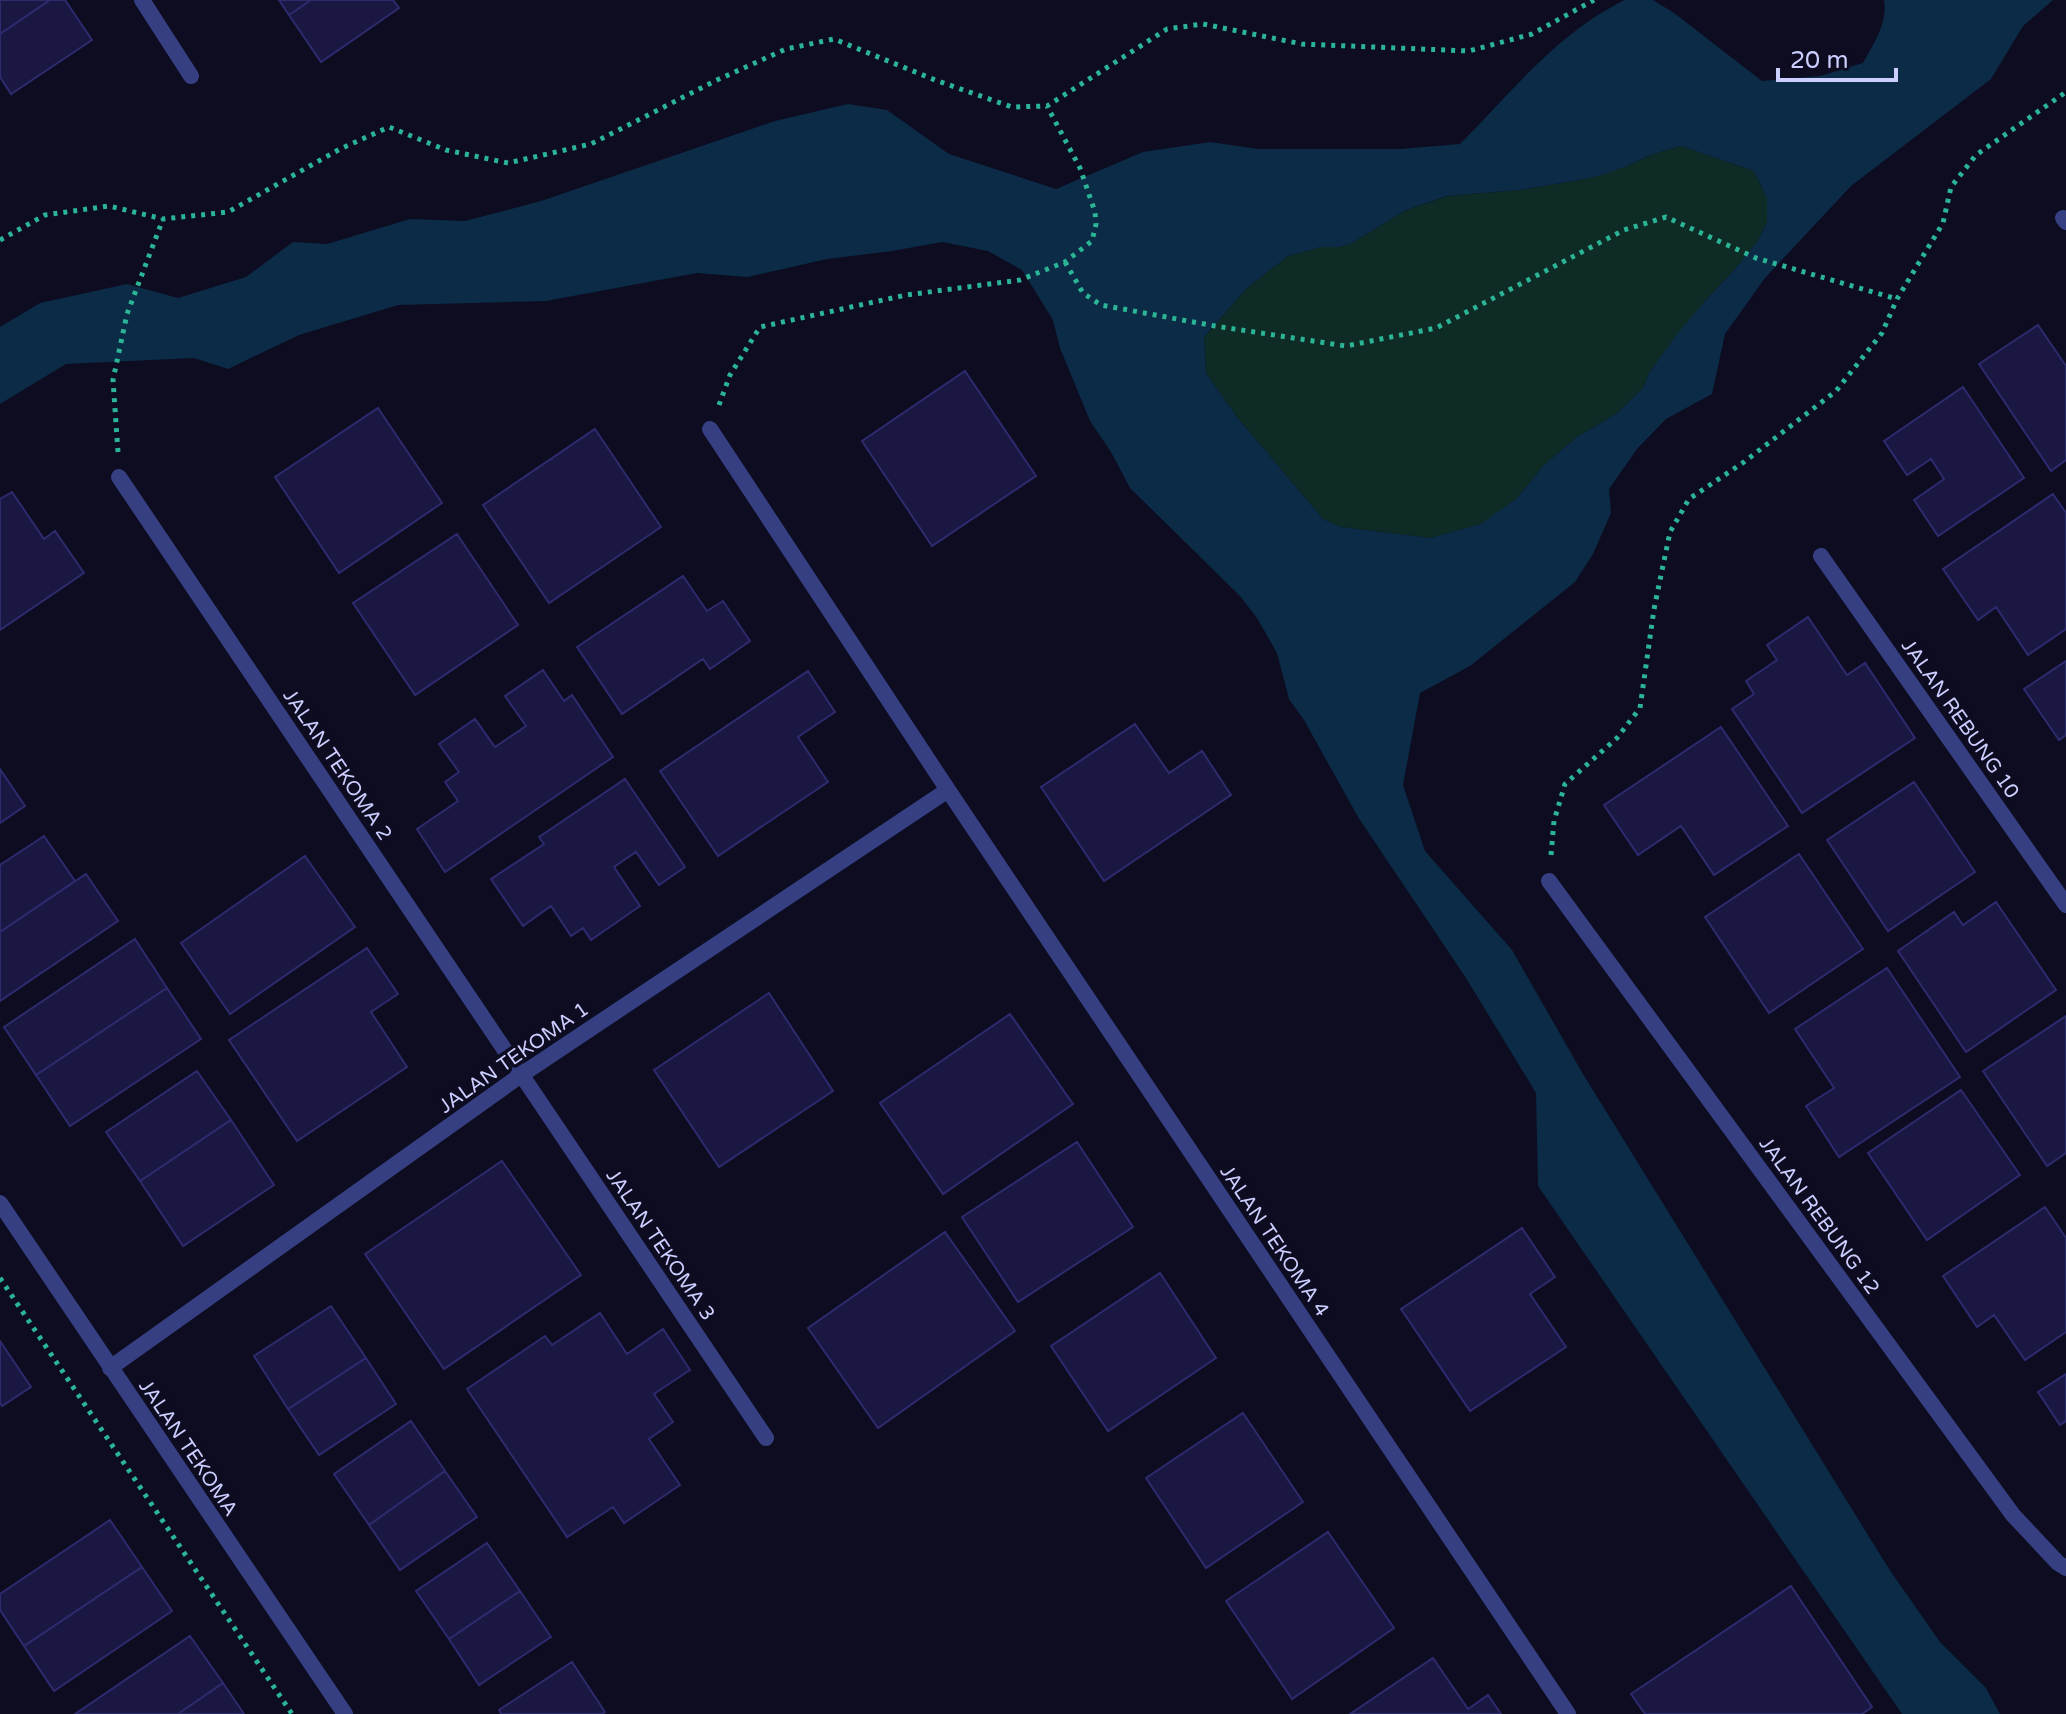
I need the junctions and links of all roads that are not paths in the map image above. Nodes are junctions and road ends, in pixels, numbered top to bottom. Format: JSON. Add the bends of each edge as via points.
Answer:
{"nodes":[{"id":1,"x":142,"y":0,"type":"edge"},
{"id":2,"x":191,"y":76,"type":"dead end"},
{"id":3,"x":710,"y":429,"type":"road end"},
{"id":4,"x":119,"y":477,"type":"dead end"},
{"id":5,"x":1821,"y":556,"type":"dead end"},
{"id":6,"x":948,"y":790,"type":"junction"},
{"id":7,"x":1549,"y":881,"type":"road end"},
{"id":8,"x":2066,"y":905,"type":"edge"},
{"id":9,"x":521,"y":1075,"type":"junction"},
{"id":10,"x":0,"y":1203,"type":"edge"},
{"id":11,"x":110,"y":1368,"type":"junction"},
{"id":12,"x":766,"y":1438,"type":"dead end"},
{"id":13,"x":2066,"y":1568,"type":"edge"},
{"id":14,"x":345,"y":1714,"type":"edge"},
{"id":15,"x":1568,"y":1714,"type":"edge"}],
"edges":[{"from":1,"to":2,"type":"street"},
{"from":3,"to":6,"type":"street","name":"JALAN TEKOMA 4"},
{"from":4,"to":9,"type":"street","name":"JALAN TEKOMA 2"},
{"from":5,"to":8,"type":"street","name":"JALAN REBUNG 10"},
{"from":6,"to":9,"type":"street","name":"JALAN TEKOMA 1"},
{"from":6,"to":15,"type":"street","name":"JALAN TEKOMA 4"},
{"from":7,"to":13,"type":"street","name":"JALAN REBUNG 12","via":[[2013,1515]]},
{"from":9,"to":11,"type":"street","name":"JALAN TEKOMA 1"},
{"from":9,"to":12,"type":"street","name":"JALAN TEKOMA 3"},
{"from":10,"to":11,"type":"street","name":"JALAN TEKOMA"},
{"from":11,"to":14,"type":"street","name":"JALAN TEKOMA"}]}
